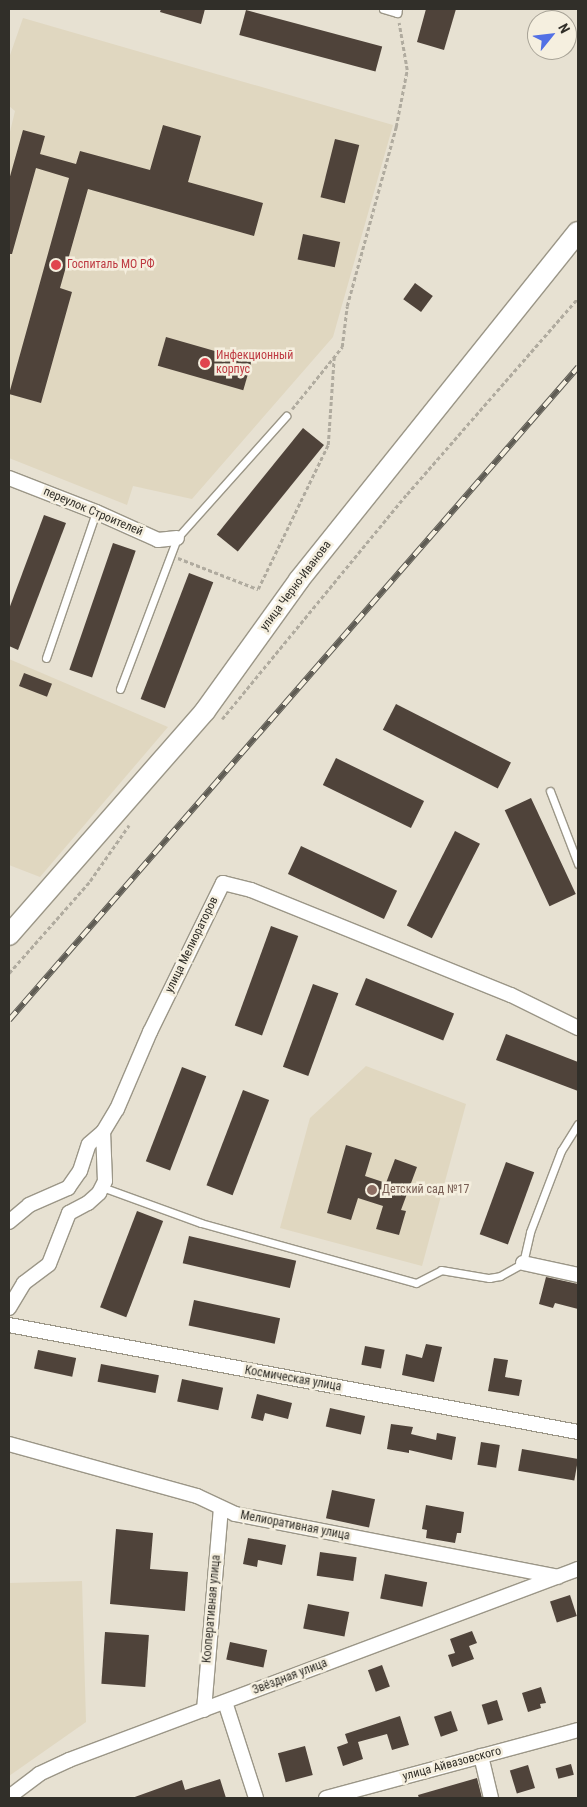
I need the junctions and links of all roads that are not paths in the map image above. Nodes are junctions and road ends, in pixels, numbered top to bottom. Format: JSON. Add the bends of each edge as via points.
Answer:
{"nodes":[{"id":1,"x":383,"y":9,"type":"edge"},
{"id":2,"x":397,"y":11,"type":"edge"},
{"id":3,"x":578,"y":232,"type":"edge"},
{"id":4,"x":286,"y":416,"type":"road end"},
{"id":5,"x":9,"y":478,"type":"edge"},
{"id":6,"x":96,"y":512,"type":"junction"},
{"id":7,"x":177,"y":538,"type":"junction"},
{"id":8,"x":46,"y":658,"type":"dead end"},
{"id":9,"x":120,"y":689,"type":"dead end"},
{"id":10,"x":550,"y":791,"type":"dead end"},
{"id":11,"x":578,"y":864,"type":"edge"},
{"id":12,"x":9,"y":935,"type":"edge"},
{"id":13,"x":578,"y":1028,"type":"edge"},
{"id":14,"x":578,"y":1124,"type":"edge"},
{"id":15,"x":103,"y":1132,"type":"junction"},
{"id":16,"x":102,"y":1188,"type":"junction"},
{"id":17,"x":9,"y":1222,"type":"edge"},
{"id":18,"x":523,"y":1263,"type":"junction"},
{"id":19,"x":578,"y":1275,"type":"edge"},
{"id":20,"x":9,"y":1308,"type":"edge"},
{"id":21,"x":9,"y":1325,"type":"edge"},
{"id":22,"x":578,"y":1432,"type":"edge"},
{"id":23,"x":9,"y":1444,"type":"edge"},
{"id":24,"x":221,"y":1508,"type":"junction"},
{"id":25,"x":578,"y":1569,"type":"edge"},
{"id":26,"x":558,"y":1577,"type":"junction"},
{"id":27,"x":226,"y":1702,"type":"junction"},
{"id":28,"x":204,"y":1710,"type":"junction"},
{"id":29,"x":578,"y":1730,"type":"edge"},
{"id":30,"x":481,"y":1756,"type":"junction"},
{"id":31,"x":9,"y":1797,"type":"edge"},
{"id":32,"x":256,"y":1798,"type":"edge"},
{"id":33,"x":326,"y":1798,"type":"edge"},
{"id":34,"x":491,"y":1798,"type":"edge"}],
"edges":[{"from":1,"to":2,"type":"lane"},
{"from":3,"to":12,"type":"main road","name":"улица Черно-Иванова","via":[[300,580],[205,711]]},
{"from":4,"to":7,"type":"lane"},
{"from":5,"to":6,"type":"street","name":"переулок Строителей"},
{"from":6,"to":7,"type":"street","name":"переулок Строителей","via":[[158,540]]},
{"from":6,"to":8,"type":"lane"},
{"from":7,"to":9,"type":"lane"},
{"from":10,"to":11,"type":"lane"},
{"from":13,"to":15,"type":"street","name":"улица Мелиораторов","via":[[511,994],[251,890],[223,883],[150,1032],[117,1109]]},
{"from":14,"to":18,"type":"lane","via":[[561,1151],[530,1232]]},
{"from":15,"to":16,"type":"street","via":[[105,1181]]},
{"from":15,"to":17,"type":"street","via":[[89,1144],[80,1171],[68,1188],[29,1205]]},
{"from":16,"to":18,"type":"lane","via":[[202,1223],[416,1283],[440,1270],[489,1278],[500,1276]]},
{"from":16,"to":20,"type":"street","via":[[88,1203],[69,1213],[60,1227],[48,1264],[24,1283]]},
{"from":18,"to":19,"type":"street"},
{"from":21,"to":22,"type":"street","name":"Космическая улица"},
{"from":23,"to":24,"type":"street","name":"Мелиоративная улица","via":[[196,1496]]},
{"from":24,"to":26,"type":"street","name":"Мелиоративная улица","via":[[235,1514]]},
{"from":24,"to":28,"type":"street","name":"Кооперативная улица"},
{"from":25,"to":26,"type":"street","name":"Звёздная улица"},
{"from":26,"to":27,"type":"street","name":"Звёздная улица"},
{"from":27,"to":28,"type":"street","name":"Звёздная улица"},
{"from":27,"to":32,"type":"street"},
{"from":28,"to":31,"type":"street","name":"Звёздная улица","via":[[69,1760],[39,1774]]},
{"from":29,"to":30,"type":"street","name":"улица Айвазовского"},
{"from":30,"to":33,"type":"street","name":"улица Айвазовского"},
{"from":30,"to":34,"type":"street"}]}
